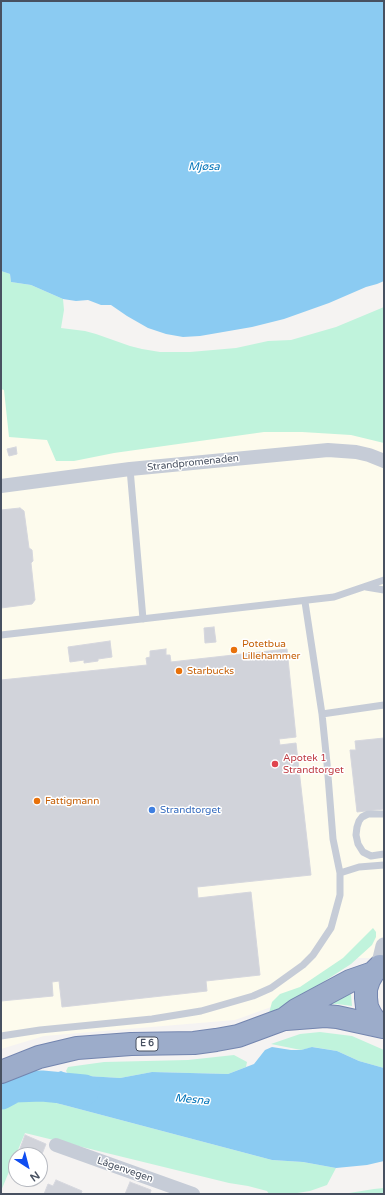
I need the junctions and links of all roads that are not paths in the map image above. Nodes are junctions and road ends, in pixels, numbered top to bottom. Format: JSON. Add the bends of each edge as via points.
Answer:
{"nodes":[{"id":1,"x":384,"y":461,"type":"edge"},
{"id":2,"x":130,"y":469,"type":"junction"},
{"id":3,"x":1,"y":486,"type":"edge"},
{"id":4,"x":384,"y":580,"type":"edge"},
{"id":5,"x":364,"y":586,"type":"junction"},
{"id":6,"x":384,"y":590,"type":"edge"},
{"id":7,"x":305,"y":602,"type":"junction"},
{"id":8,"x":143,"y":618,"type":"junction"},
{"id":9,"x":1,"y":635,"type":"edge"},
{"id":10,"x":384,"y":705,"type":"edge"},
{"id":11,"x":322,"y":714,"type":"junction"},
{"id":12,"x":384,"y":814,"type":"edge"},
{"id":13,"x":384,"y":854,"type":"edge"},
{"id":14,"x":384,"y":865,"type":"edge"},
{"id":15,"x":340,"y":873,"type":"junction"},
{"id":16,"x":384,"y":946,"type":"edge"},
{"id":17,"x":379,"y":968,"type":"edge"},
{"id":18,"x":284,"y":1019,"type":"junction"},
{"id":19,"x":384,"y":1027,"type":"edge"},
{"id":20,"x":1,"y":1036,"type":"edge"},
{"id":21,"x":1,"y":1072,"type":"edge"},
{"id":22,"x":56,"y":1145,"type":"dead end"},
{"id":23,"x":193,"y":1194,"type":"edge"}],
"edges":[{"from":1,"to":2,"type":"street","name":"Strandpromenaden","via":[[356,452],[328,450]]},
{"from":2,"to":3,"type":"street","name":"Strandpromenaden"},
{"from":2,"to":8,"type":"lane"},
{"from":4,"to":5,"type":"lane"},
{"from":5,"to":6,"type":"lane"},
{"from":5,"to":7,"type":"lane","via":[[334,598]]},
{"from":7,"to":8,"type":"lane"},
{"from":7,"to":11,"type":"lane"},
{"from":8,"to":9,"type":"lane"},
{"from":10,"to":11,"type":"lane"},
{"from":11,"to":15,"type":"lane","via":[[333,839]]},
{"from":12,"to":13,"type":"lane","via":[[362,816],[356,827],[356,835],[363,852],[371,856]]},
{"from":14,"to":15,"type":"lane","via":[[359,867]]},
{"from":15,"to":20,"type":"lane","via":[[340,895],[331,928],[313,955],[271,988],[201,1011]]},
{"from":16,"to":17,"type":"street"},
{"from":17,"to":18,"type":"highway","number":"E 6","via":[[350,981]]},
{"from":17,"to":19,"type":"highway","number":"E 6","via":[[369,980],[366,998],[371,1015]]},
{"from":18,"to":19,"type":"highway","number":"E 6","via":[[325,1016]]},
{"from":18,"to":21,"type":"highway","number":"E 6","via":[[238,1036],[216,1040],[77,1048],[56,1052]]},
{"from":22,"to":23,"type":"street","name":"Lågenvegen"}]}
